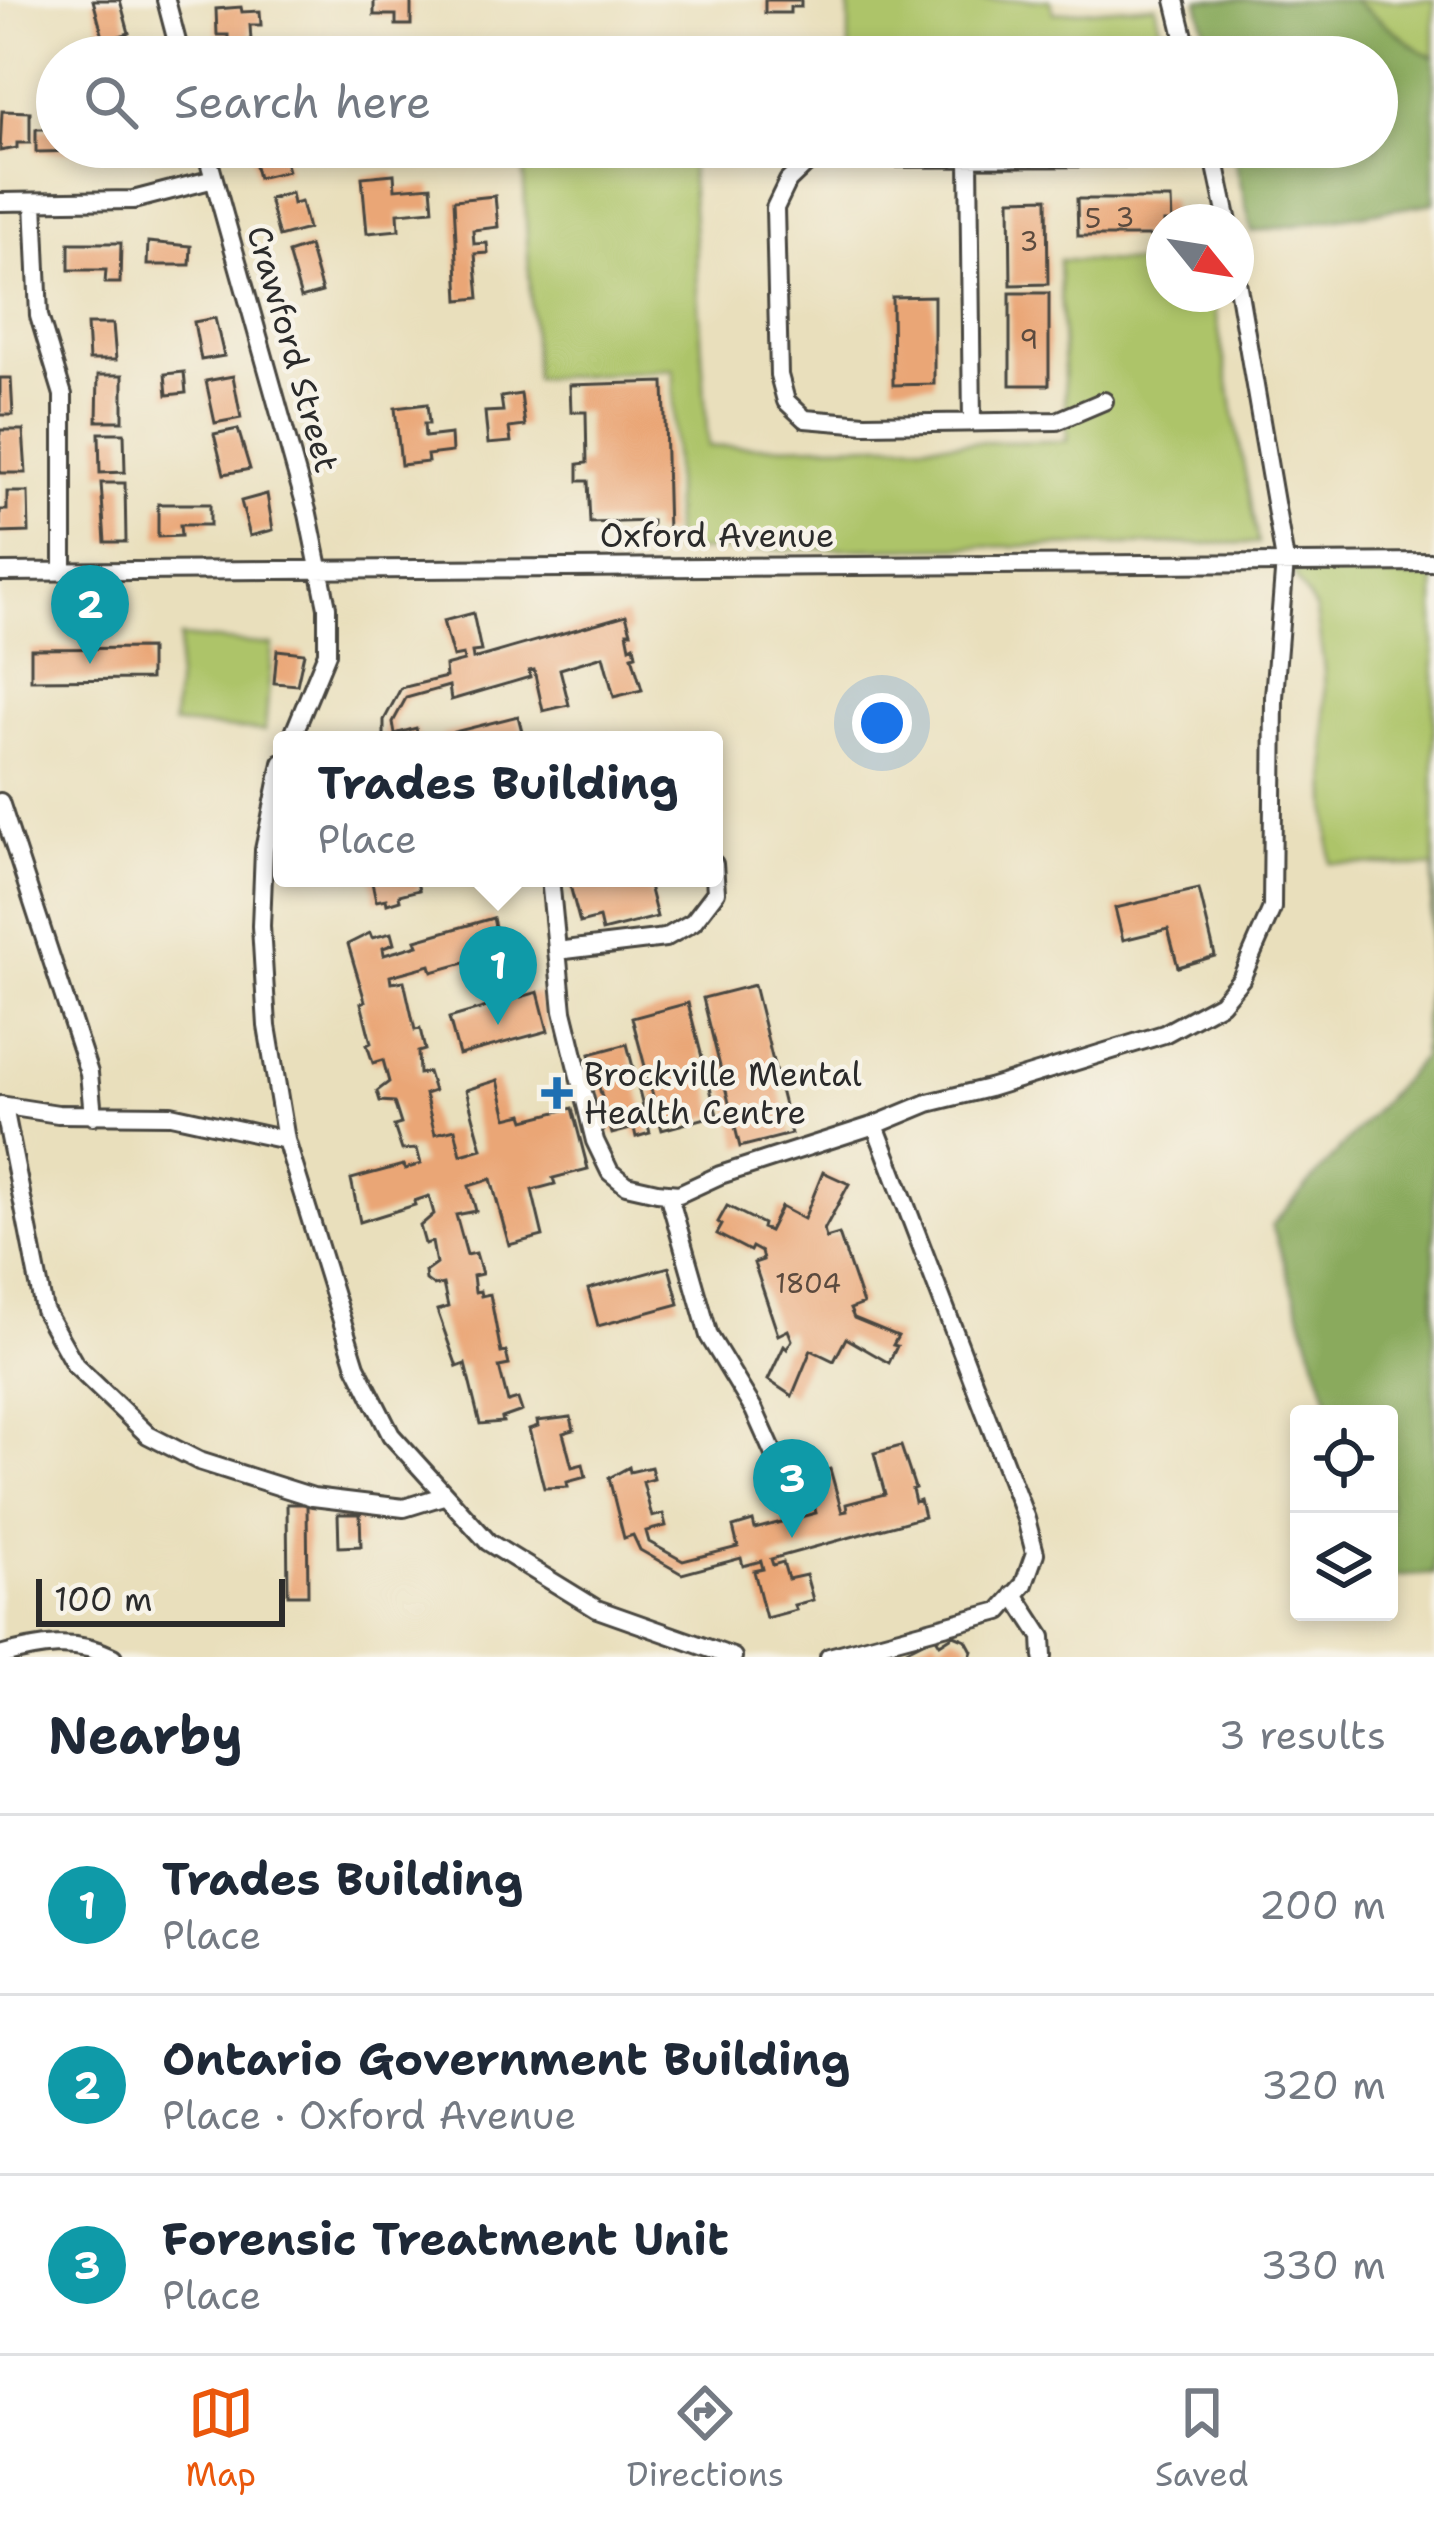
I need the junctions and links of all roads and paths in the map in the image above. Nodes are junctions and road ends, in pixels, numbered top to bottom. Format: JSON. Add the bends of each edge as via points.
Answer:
{"nodes":[{"id":1,"x":166,"y":0,"type":"edge"},
{"id":2,"x":1175,"y":0,"type":"edge"},
{"id":3,"x":175,"y":36,"type":"edge"},
{"id":4,"x":1184,"y":36,"type":"edge"},
{"id":5,"x":211,"y":168,"type":"edge"},
{"id":6,"x":802,"y":168,"type":"edge"},
{"id":7,"x":969,"y":168,"type":"edge"},
{"id":8,"x":1217,"y":168,"type":"edge"},
{"id":9,"x":214,"y":179,"type":"junction"},
{"id":10,"x":0,"y":202,"type":"edge"},
{"id":11,"x":34,"y":202,"type":"junction"},
{"id":12,"x":1224,"y":204,"type":"edge"},
{"id":13,"x":1242,"y":312,"type":"edge"},
{"id":14,"x":1104,"y":401,"type":"dead end"},
{"id":15,"x":972,"y":422,"type":"junction"},
{"id":16,"x":1285,"y":561,"type":"junction"},
{"id":17,"x":1434,"y":562,"type":"edge"},
{"id":18,"x":318,"y":568,"type":"junction"},
{"id":19,"x":0,"y":572,"type":"edge"},
{"id":20,"x":63,"y":572,"type":"junction"},
{"id":21,"x":295,"y":731,"type":"edge"},
{"id":22,"x":0,"y":802,"type":"edge"},
{"id":23,"x":273,"y":806,"type":"edge"},
{"id":24,"x":551,"y":887,"type":"edge"},
{"id":25,"x":716,"y":887,"type":"edge"},
{"id":26,"x":557,"y":951,"type":"junction"},
{"id":27,"x":2,"y":1106,"type":"edge"},
{"id":28,"x":93,"y":1116,"type":"junction"},
{"id":29,"x":875,"y":1125,"type":"junction"},
{"id":30,"x":286,"y":1140,"type":"junction"},
{"id":31,"x":668,"y":1193,"type":"junction"},
{"id":32,"x":780,"y":1468,"type":"dead end"},
{"id":33,"x":443,"y":1496,"type":"junction"},
{"id":34,"x":1014,"y":1594,"type":"junction"},
{"id":35,"x":0,"y":1656,"type":"edge"},
{"id":36,"x":112,"y":1657,"type":"edge"},
{"id":37,"x":733,"y":1657,"type":"edge"},
{"id":38,"x":829,"y":1657,"type":"edge"},
{"id":39,"x":1043,"y":1657,"type":"edge"}],
"edges":[{"from":1,"to":3,"type":"street"},
{"from":2,"to":4,"type":"street"},
{"from":5,"to":9,"type":"street","name":"Crawford Street"},
{"from":6,"to":15,"type":"street","via":[[775,208],[786,401],[805,419]]},
{"from":7,"to":15,"type":"street"},
{"from":8,"to":12,"type":"street"},
{"from":9,"to":11,"type":"street","via":[[134,200]]},
{"from":9,"to":18,"type":"street","name":"Crawford Street"},
{"from":10,"to":11,"type":"street"},
{"from":11,"to":20,"type":"street","via":[[39,316],[63,395]]},
{"from":13,"to":16,"type":"street"},
{"from":14,"to":15,"type":"street","via":[[1057,421]]},
{"from":16,"to":17,"type":"street","name":"Oxford Avenue"},
{"from":16,"to":18,"type":"street","name":"Oxford Avenue"},
{"from":16,"to":29,"type":"street","via":[[1272,908],[1241,979],[1221,1004],[1164,1034],[928,1102]]},
{"from":18,"to":20,"type":"street","name":"Oxford Avenue"},
{"from":18,"to":21,"type":"street","name":"Crawford Street","via":[[327,653]]},
{"from":19,"to":20,"type":"street","name":"Oxford Avenue"},
{"from":22,"to":28,"type":"street","via":[[89,1072]]},
{"from":23,"to":30,"type":"street","via":[[261,926]]},
{"from":24,"to":26,"type":"street"},
{"from":25,"to":26,"type":"street","via":[[693,922],[665,938]]},
{"from":26,"to":31,"type":"street","via":[[595,1141],[626,1185]]},
{"from":27,"to":28,"type":"street"},
{"from":27,"to":33,"type":"street","via":[[44,1310],[75,1365],[148,1435],[199,1461],[313,1497],[404,1508]]},
{"from":28,"to":30,"type":"street","via":[[171,1115]]},
{"from":29,"to":31,"type":"street"},
{"from":29,"to":34,"type":"street","via":[[1026,1519],[1035,1553]]},
{"from":30,"to":33,"type":"street","via":[[356,1366],[391,1435]]},
{"from":31,"to":32,"type":"street","via":[[709,1336]]},
{"from":33,"to":37,"type":"street","via":[[488,1542],[596,1609]]},
{"from":34,"to":38,"type":"street","via":[[1000,1611]]},
{"from":34,"to":39,"type":"street","via":[[1042,1637]]},
{"from":35,"to":36,"type":"street","via":[[39,1645],[92,1646]]}]}
